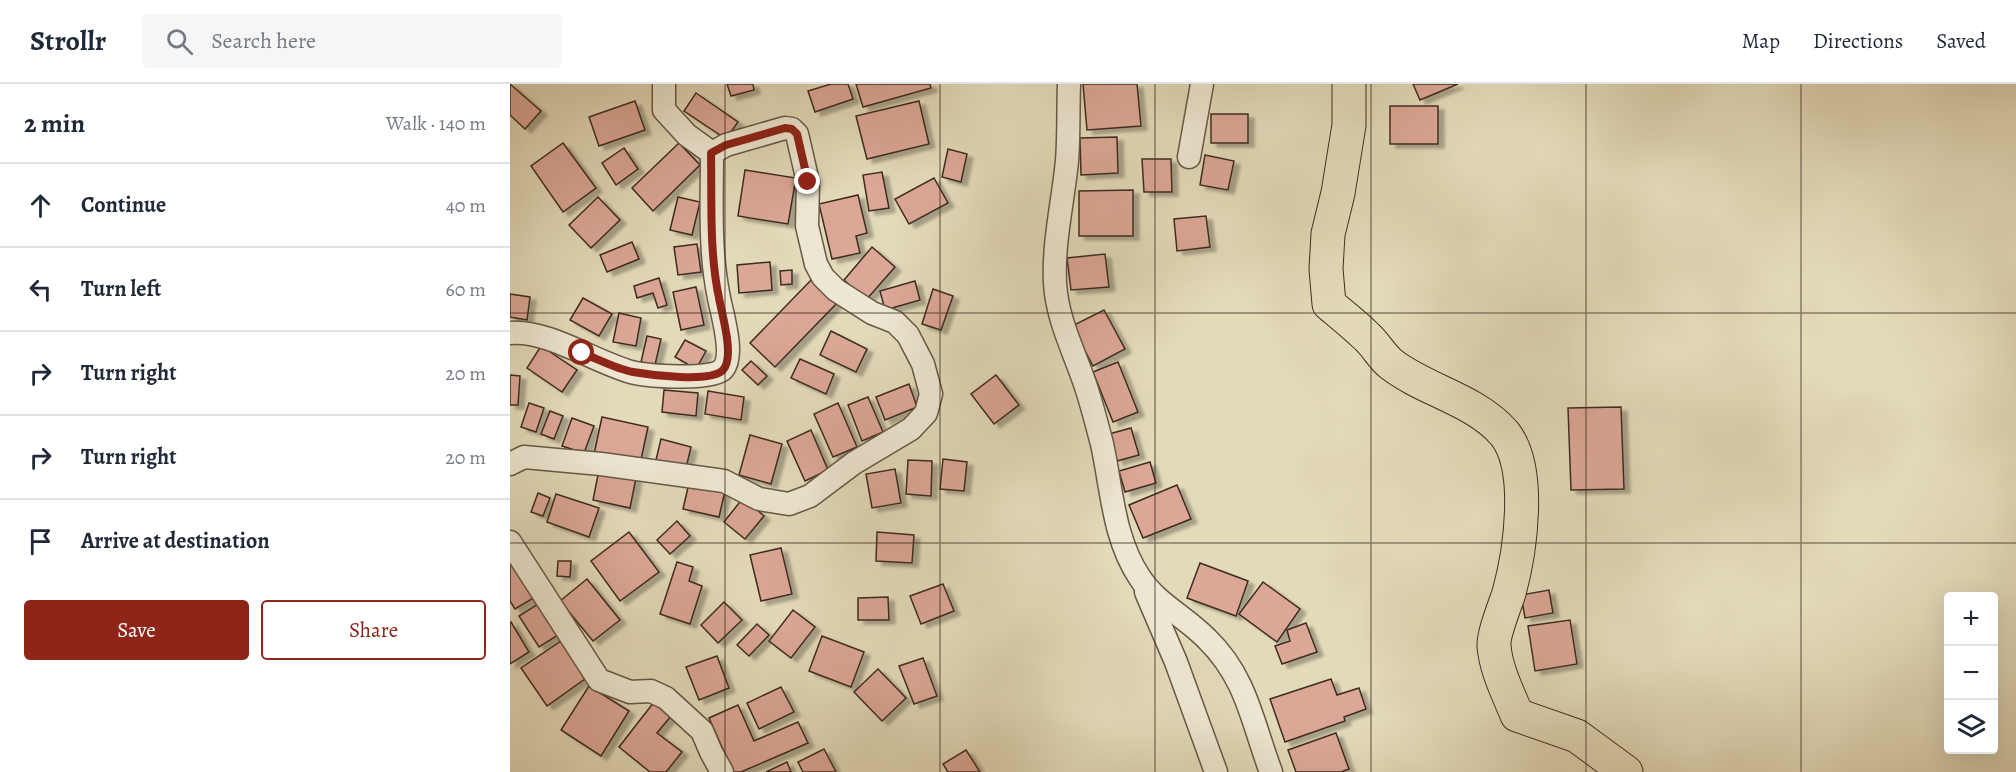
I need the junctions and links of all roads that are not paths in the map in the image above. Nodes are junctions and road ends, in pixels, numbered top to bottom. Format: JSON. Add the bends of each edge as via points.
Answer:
{"nodes":[{"id":1,"x":664,"y":84,"type":"edge"},
{"id":2,"x":1069,"y":84,"type":"edge"},
{"id":3,"x":1202,"y":84,"type":"edge"},
{"id":4,"x":1349,"y":84,"type":"edge"},
{"id":5,"x":711,"y":153,"type":"junction"},
{"id":6,"x":1189,"y":157,"type":"dead end"},
{"id":7,"x":510,"y":333,"type":"edge"},
{"id":8,"x":510,"y":464,"type":"edge"},
{"id":9,"x":510,"y":542,"type":"edge"},
{"id":10,"x":1141,"y":580,"type":"junction"},
{"id":11,"x":722,"y":772,"type":"edge"},
{"id":12,"x":1216,"y":772,"type":"edge"},
{"id":13,"x":1271,"y":772,"type":"edge"},
{"id":14,"x":1626,"y":772,"type":"edge"}],
"edges":[{"from":1,"to":5,"type":"street","via":[[664,110]]},
{"from":2,"to":10,"type":"street","via":[[1067,160],[1058,216],[1055,284],[1064,328],[1099,433],[1125,553]]},
{"from":3,"to":6,"type":"street"},
{"from":4,"to":14,"type":"highway","via":[[1349,125],[1328,234],[1329,304],[1368,337],[1390,363],[1470,407],[1505,434],[1516,458],[1523,510],[1515,571],[1494,644],[1503,683],[1517,715],[1577,736]]},
{"from":5,"to":7,"type":"street","via":[[713,270],[728,341],[722,370],[692,377],[632,372],[540,337]]},
{"from":5,"to":8,"type":"street","via":[[785,128],[797,134],[808,182],[807,226],[816,264],[836,290],[872,313],[895,322],[908,335],[923,364],[931,394],[926,413],[911,429],[854,463],[810,496],[789,504],[759,499],[724,481],[524,457]]},
{"from":9,"to":11,"type":"street","via":[[599,680],[630,692],[651,690],[666,698],[702,731]]},
{"from":10,"to":12,"type":"street"},
{"from":10,"to":13,"type":"street","via":[[1171,611],[1206,638],[1232,668],[1245,693]]}]}
